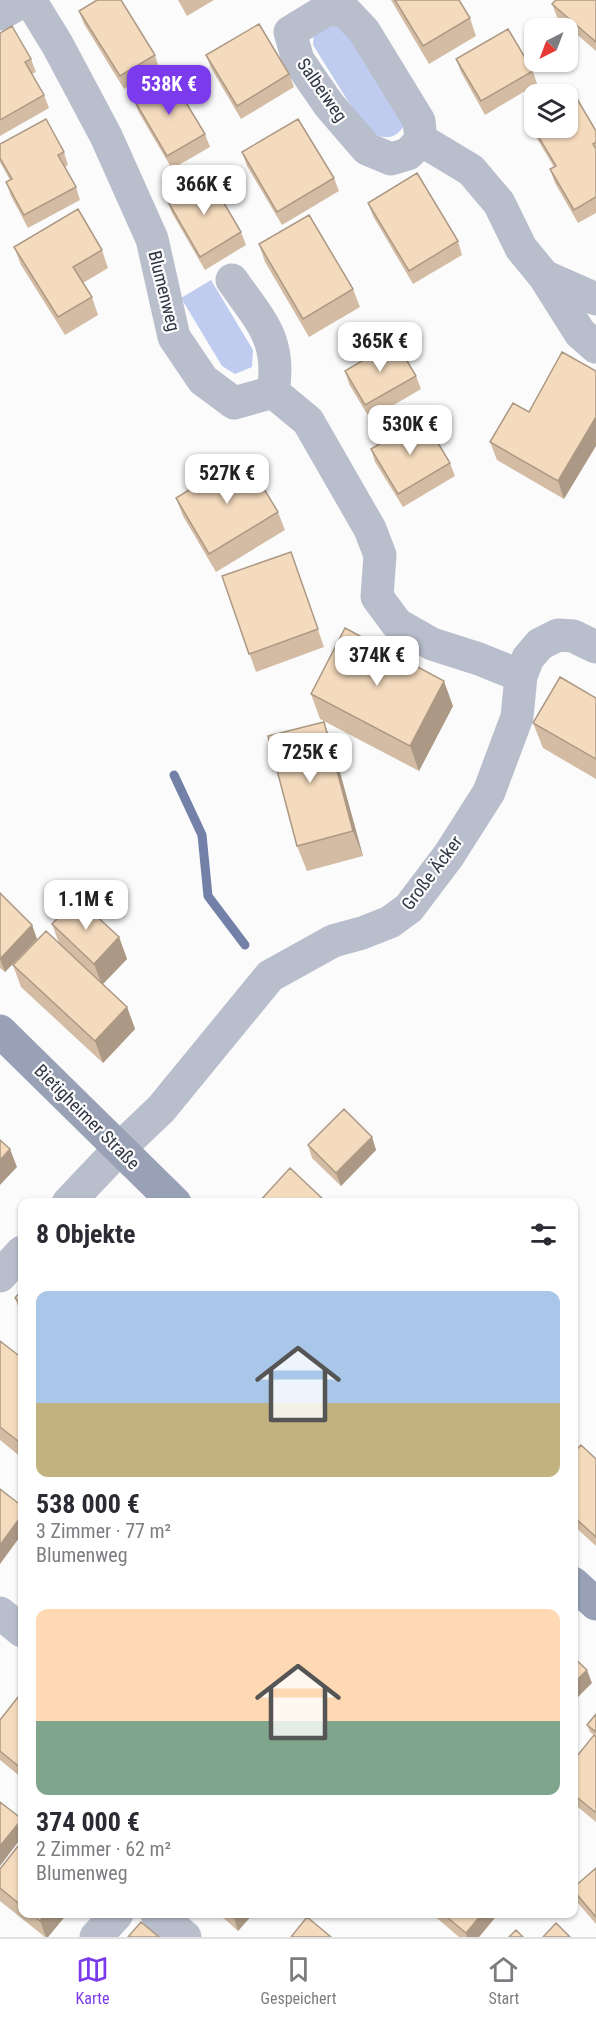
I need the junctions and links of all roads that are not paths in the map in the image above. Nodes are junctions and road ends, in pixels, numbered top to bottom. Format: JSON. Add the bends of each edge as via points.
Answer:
{"nodes":[{"id":1,"x":25,"y":0,"type":"edge"},
{"id":2,"x":30,"y":0,"type":"edge"},
{"id":3,"x":0,"y":14,"type":"edge"},
{"id":4,"x":421,"y":140,"type":"junction"},
{"id":5,"x":544,"y":276,"type":"junction"},
{"id":6,"x":232,"y":280,"type":"dead end"},
{"id":7,"x":596,"y":299,"type":"edge"},
{"id":8,"x":596,"y":347,"type":"edge"},
{"id":9,"x":273,"y":392,"type":"junction"},
{"id":10,"x":596,"y":647,"type":"edge"},
{"id":11,"x":521,"y":676,"type":"junction"},
{"id":12,"x":0,"y":1031,"type":"edge"},
{"id":13,"x":119,"y":1149,"type":"junction"},
{"id":14,"x":73,"y":1198,"type":"edge"},
{"id":15,"x":170,"y":1198,"type":"edge"},
{"id":16,"x":18,"y":1256,"type":"edge"},
{"id":17,"x":0,"y":1276,"type":"edge"},
{"id":18,"x":578,"y":1588,"type":"edge"},
{"id":19,"x":596,"y":1604,"type":"edge"},
{"id":20,"x":0,"y":1613,"type":"edge"},
{"id":21,"x":18,"y":1628,"type":"edge"},
{"id":22,"x":113,"y":1918,"type":"edge"},
{"id":23,"x":163,"y":1918,"type":"edge"},
{"id":24,"x":96,"y":1937,"type":"edge"},
{"id":25,"x":185,"y":1937,"type":"edge"}],
"edges":[{"from":1,"to":3,"type":"street"},
{"from":2,"to":9,"type":"street","name":"Blumenweg","via":[[106,136],[152,239],[174,337],[203,380],[234,404]]},
{"from":4,"to":4,"type":"street","name":"Salbeiweg","via":[[419,121],[403,93],[364,31],[345,11],[327,9],[290,32],[298,60],[329,105],[367,148],[391,159],[408,154]]},
{"from":4,"to":5,"type":"street","via":[[471,170],[499,203],[521,248]]},
{"from":5,"to":7,"type":"street"},
{"from":5,"to":8,"type":"street","via":[[580,333]]},
{"from":6,"to":9,"type":"street","via":[[270,336],[276,357]]},
{"from":9,"to":11,"type":"street","via":[[308,421],[370,529],[380,555],[377,597],[397,624],[432,644]]},
{"from":10,"to":11,"type":"street","name":"Große Äcker","via":[[573,636],[558,635],[540,644],[528,658]]},
{"from":11,"to":13,"type":"street","name":"Große Äcker","via":[[517,717],[489,792],[409,908],[390,922],[333,942],[270,976],[161,1109]]},
{"from":12,"to":13,"type":"street","name":"Bietigheimer Straße"},
{"from":13,"to":14,"type":"street","name":"Große Äcker"},
{"from":13,"to":15,"type":"street","name":"Bietigheimer Straße"},
{"from":16,"to":17,"type":"street"},
{"from":18,"to":19,"type":"street"},
{"from":20,"to":21,"type":"street"},
{"from":22,"to":24,"type":"street"},
{"from":23,"to":25,"type":"street"}]}
